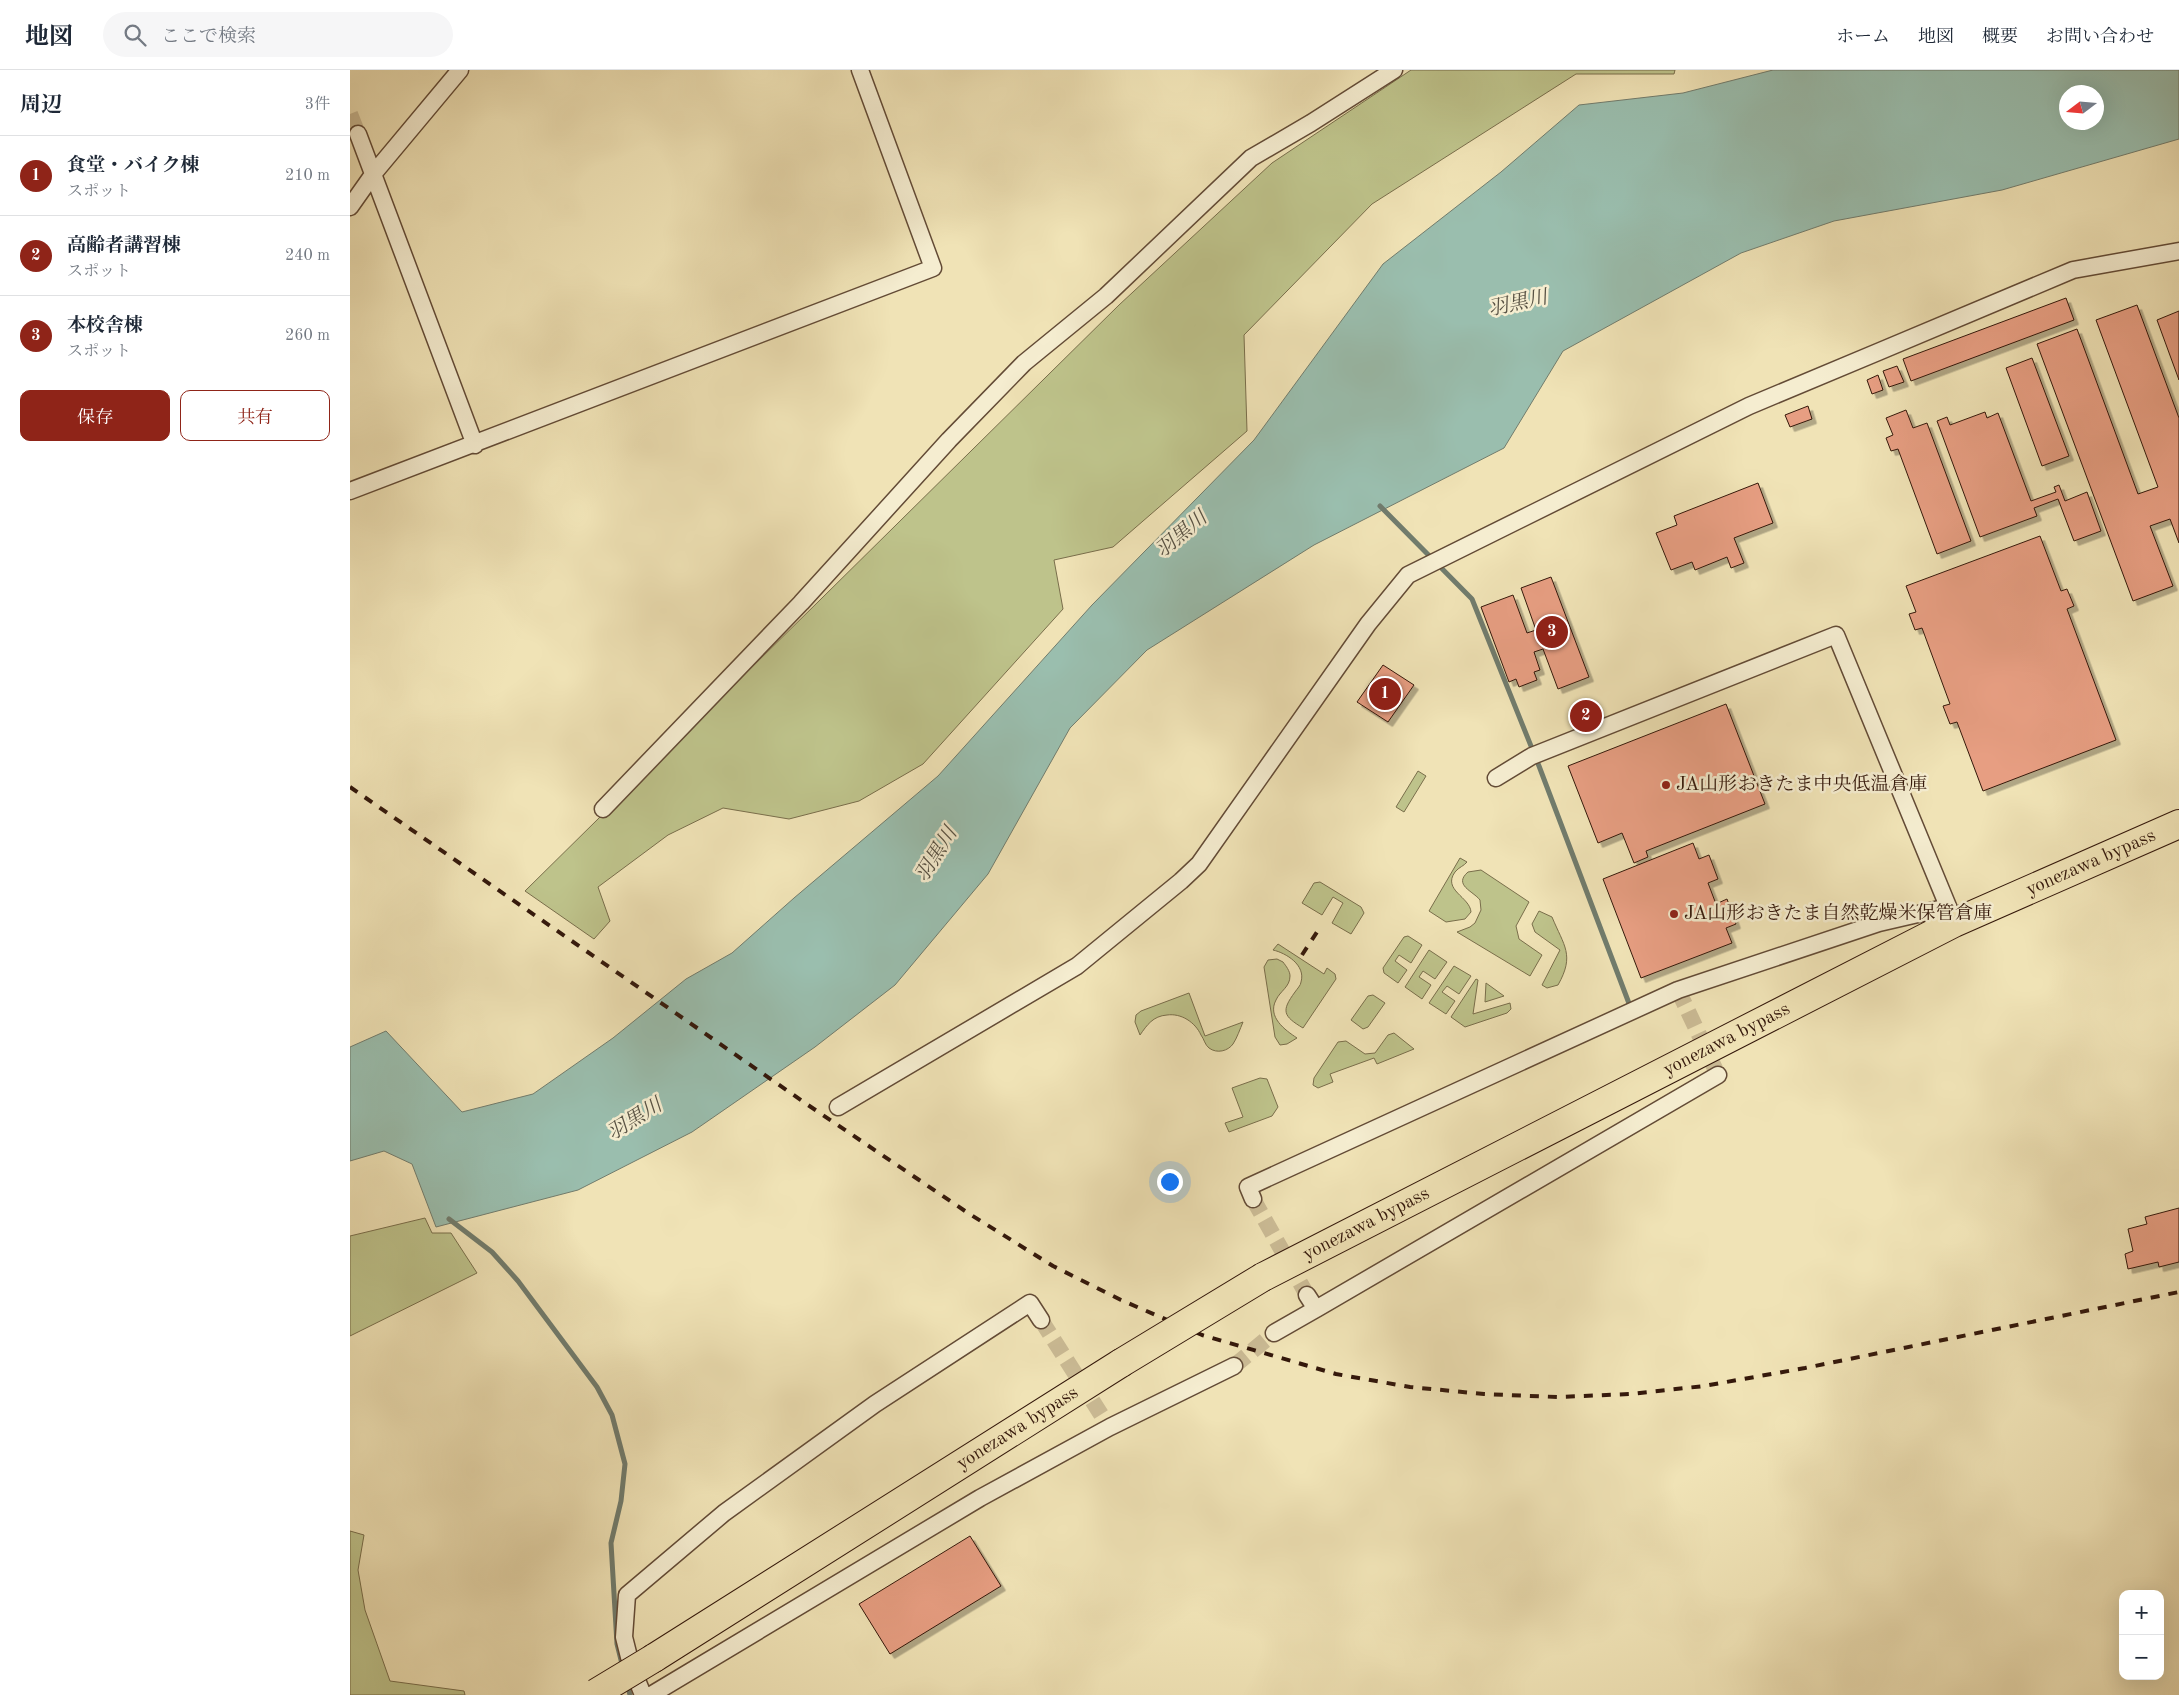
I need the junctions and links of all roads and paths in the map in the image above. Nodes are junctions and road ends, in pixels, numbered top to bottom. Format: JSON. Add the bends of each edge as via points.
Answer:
{"nodes":[{"id":1,"x":460,"y":70,"type":"edge"},
{"id":2,"x":860,"y":70,"type":"edge"},
{"id":3,"x":1394,"y":70,"type":"edge"},
{"id":4,"x":358,"y":134,"type":"tunnel mouth"},
{"id":5,"x":374,"y":173,"type":"junction"},
{"id":6,"x":350,"y":206,"type":"edge"},
{"id":7,"x":2179,"y":251,"type":"edge"},
{"id":8,"x":475,"y":444,"type":"junction"},
{"id":9,"x":350,"y":491,"type":"edge"},
{"id":10,"x":1496,"y":778,"type":"dead end"},
{"id":11,"x":603,"y":809,"type":"dead end"},
{"id":12,"x":2179,"y":824,"type":"edge"},
{"id":13,"x":1951,"y":915,"type":"junction"},
{"id":14,"x":1718,"y":1075,"type":"dead end"},
{"id":15,"x":838,"y":1107,"type":"dead end"},
{"id":16,"x":1253,"y":1199,"type":"dead end"},
{"id":17,"x":1041,"y":1320,"type":"tunnel mouth"},
{"id":18,"x":1274,"y":1334,"type":"tunnel mouth"},
{"id":19,"x":1234,"y":1366,"type":"tunnel mouth"},
{"id":20,"x":641,"y":1657,"type":"junction"},
{"id":21,"x":595,"y":1694,"type":"edge"},
{"id":22,"x":651,"y":1695,"type":"edge"}],
"edges":[{"from":1,"to":5,"type":"street"},
{"from":2,"to":8,"type":"street","via":[[933,268]]},
{"from":3,"to":11,"type":"street","via":[[1251,158],[1106,296],[1024,363],[949,440],[801,603]]},
{"from":4,"to":5,"type":"street"},
{"from":5,"to":6,"type":"street"},
{"from":5,"to":8,"type":"street"},
{"from":7,"to":15,"type":"street","via":[[2073,270],[1887,348],[1749,406],[1408,575],[1368,624],[1199,864],[1182,881],[1077,966]]},
{"from":8,"to":9,"type":"street"},
{"from":10,"to":13,"type":"street","via":[[1536,754],[1836,635]]},
{"from":12,"to":13,"type":"highway","name":"yonezawa bypass"},
{"from":13,"to":16,"type":"street","via":[[1879,922],[1678,990],[1248,1187]]},
{"from":13,"to":20,"type":"highway","name":"yonezawa bypass","bridge":true,"via":[[1263,1277]]},
{"from":14,"to":18,"type":"street","via":[[1312,1302]]},
{"from":17,"to":20,"type":"street","via":[[1030,1303],[875,1404],[724,1513],[627,1595],[624,1636]]},
{"from":19,"to":22,"type":"street","via":[[1106,1422]]},
{"from":20,"to":21,"type":"highway","name":"yonezawa bypass","bridge":true}]}
